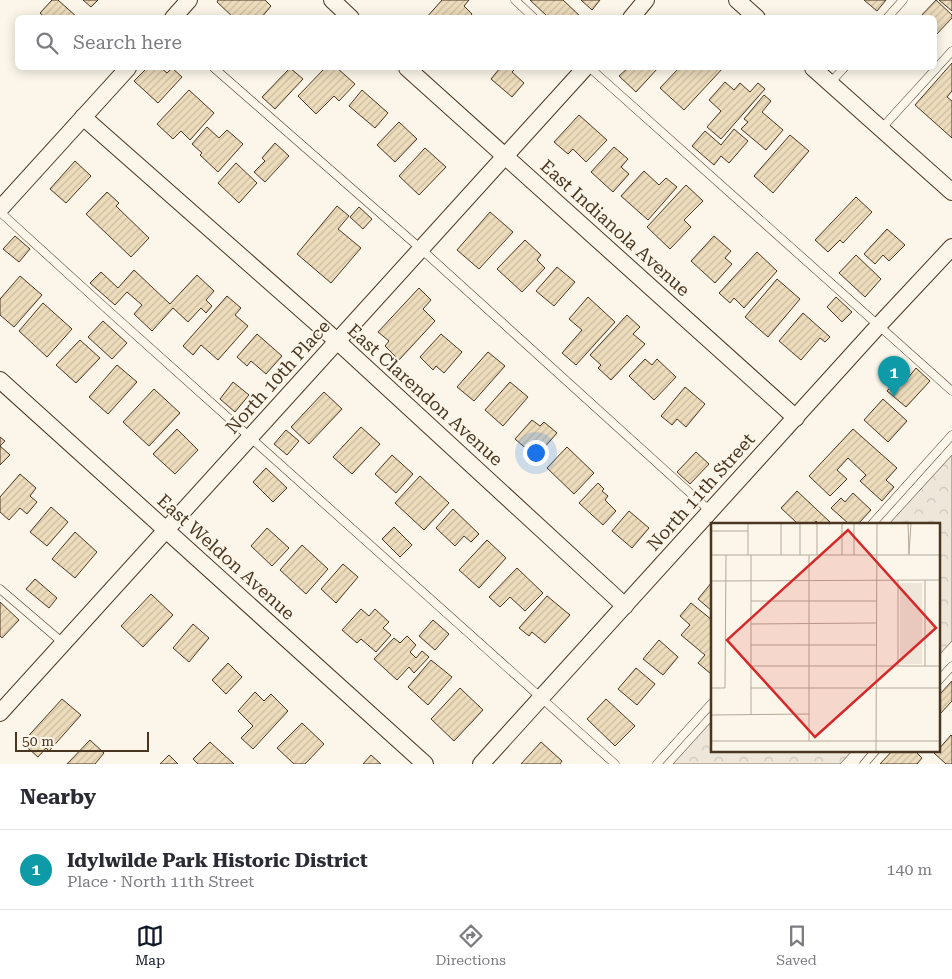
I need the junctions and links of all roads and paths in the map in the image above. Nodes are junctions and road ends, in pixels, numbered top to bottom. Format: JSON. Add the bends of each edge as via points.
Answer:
{"nodes":[{"id":1,"x":189,"y":0,"type":"edge"},
{"id":2,"x":332,"y":0,"type":"edge"},
{"id":3,"x":515,"y":0,"type":"edge"},
{"id":4,"x":646,"y":0,"type":"edge"},
{"id":5,"x":737,"y":0,"type":"edge"},
{"id":6,"x":903,"y":0,"type":"edge"},
{"id":7,"x":176,"y":15,"type":"edge"},
{"id":8,"x":349,"y":15,"type":"edge"},
{"id":9,"x":531,"y":15,"type":"edge"},
{"id":10,"x":633,"y":15,"type":"edge"},
{"id":11,"x":754,"y":15,"type":"edge"},
{"id":12,"x":890,"y":15,"type":"edge"},
{"id":13,"x":952,"y":50,"type":"edge"},
{"id":14,"x":937,"y":67,"type":"edge"},
{"id":15,"x":126,"y":70,"type":"edge"},
{"id":16,"x":216,"y":70,"type":"edge"},
{"id":17,"x":409,"y":70,"type":"edge"},
{"id":18,"x":583,"y":70,"type":"edge"},
{"id":19,"x":592,"y":70,"type":"edge"},
{"id":20,"x":814,"y":70,"type":"edge"},
{"id":21,"x":842,"y":70,"type":"edge"},
{"id":22,"x":934,"y":70,"type":"edge"},
{"id":23,"x":830,"y":83,"type":"junction"},
{"id":24,"x":83,"y":117,"type":"junction"},
{"id":25,"x":881,"y":129,"type":"junction"},
{"id":26,"x":505,"y":156,"type":"junction"},
{"id":27,"x":952,"y":192,"type":"edge"},
{"id":28,"x":0,"y":210,"type":"edge"},
{"id":29,"x":952,"y":247,"type":"edge"},
{"id":30,"x":421,"y":249,"type":"junction"},
{"id":31,"x":879,"y":325,"type":"junction"},
{"id":32,"x":337,"y":341,"type":"junction"},
{"id":33,"x":0,"y":380,"type":"edge"},
{"id":34,"x":952,"y":391,"type":"edge"},
{"id":35,"x":796,"y":418,"type":"junction"},
{"id":36,"x":952,"y":435,"type":"edge"},
{"id":37,"x":250,"y":438,"type":"junction"},
{"id":38,"x":710,"y":511,"type":"junction"},
{"id":39,"x":873,"y":523,"type":"edge"},
{"id":40,"x":166,"y":529,"type":"junction"},
{"id":41,"x":0,"y":589,"type":"edge"},
{"id":42,"x":625,"y":606,"type":"junction"},
{"id":43,"x":63,"y":644,"type":"junction"},
{"id":44,"x":952,"y":666,"type":"edge"},
{"id":45,"x":940,"y":679,"type":"edge"},
{"id":46,"x":542,"y":698,"type":"junction"},
{"id":47,"x":711,"y":704,"type":"edge"},
{"id":48,"x":0,"y":713,"type":"edge"},
{"id":49,"x":874,"y":752,"type":"edge"},
{"id":50,"x":425,"y":764,"type":"edge"},
{"id":51,"x":481,"y":764,"type":"edge"},
{"id":52,"x":614,"y":764,"type":"edge"},
{"id":53,"x":657,"y":764,"type":"edge"},
{"id":54,"x":864,"y":764,"type":"edge"}],
"edges":[{"from":1,"to":7,"type":"street"},
{"from":2,"to":8,"type":"street"},
{"from":3,"to":9,"type":"lane"},
{"from":4,"to":10,"type":"street"},
{"from":5,"to":11,"type":"street"},
{"from":6,"to":12,"type":"lane"},
{"from":13,"to":14,"type":"lane"},
{"from":15,"to":24,"type":"street"},
{"from":16,"to":30,"type":"lane"},
{"from":17,"to":26,"type":"street","name":"East Indianola Avenue"},
{"from":18,"to":26,"type":"street","name":"North 10th Place"},
{"from":19,"to":31,"type":"lane"},
{"from":20,"to":23,"type":"street"},
{"from":21,"to":23,"type":"lane"},
{"from":22,"to":25,"type":"lane"},
{"from":23,"to":25,"type":"street"},
{"from":24,"to":28,"type":"street"},
{"from":24,"to":32,"type":"street","name":"East Clarendon Avenue"},
{"from":25,"to":27,"type":"street"},
{"from":26,"to":30,"type":"street","name":"North 10th Place"},
{"from":26,"to":35,"type":"street","name":"East Indianola Avenue"},
{"from":28,"to":37,"type":"lane"},
{"from":29,"to":31,"type":"street","name":"North 11th Street"},
{"from":30,"to":32,"type":"street","name":"North 10th Place"},
{"from":30,"to":38,"type":"lane"},
{"from":31,"to":34,"type":"lane"},
{"from":31,"to":35,"type":"street","name":"North 11th Street"},
{"from":32,"to":37,"type":"street","name":"North 10th Place"},
{"from":32,"to":42,"type":"street","name":"East Clarendon Avenue"},
{"from":33,"to":40,"type":"street","name":"East Weldon Avenue"},
{"from":35,"to":38,"type":"street","name":"North 11th Street"},
{"from":36,"to":39,"type":"lane"},
{"from":37,"to":40,"type":"street","name":"North 10th Place"},
{"from":37,"to":46,"type":"lane"},
{"from":38,"to":42,"type":"street","name":"North 11th Street"},
{"from":40,"to":43,"type":"street","name":"North 10th Place"},
{"from":40,"to":50,"type":"street","name":"East Weldon Avenue"},
{"from":41,"to":43,"type":"lane"},
{"from":42,"to":46,"type":"street","name":"North 11th Street"},
{"from":43,"to":48,"type":"street","name":"North 10th Place"},
{"from":44,"to":45,"type":"lane"},
{"from":46,"to":51,"type":"street","name":"North 11th Street"},
{"from":46,"to":52,"type":"lane"},
{"from":47,"to":53,"type":"lane"},
{"from":49,"to":54,"type":"lane"}]}
